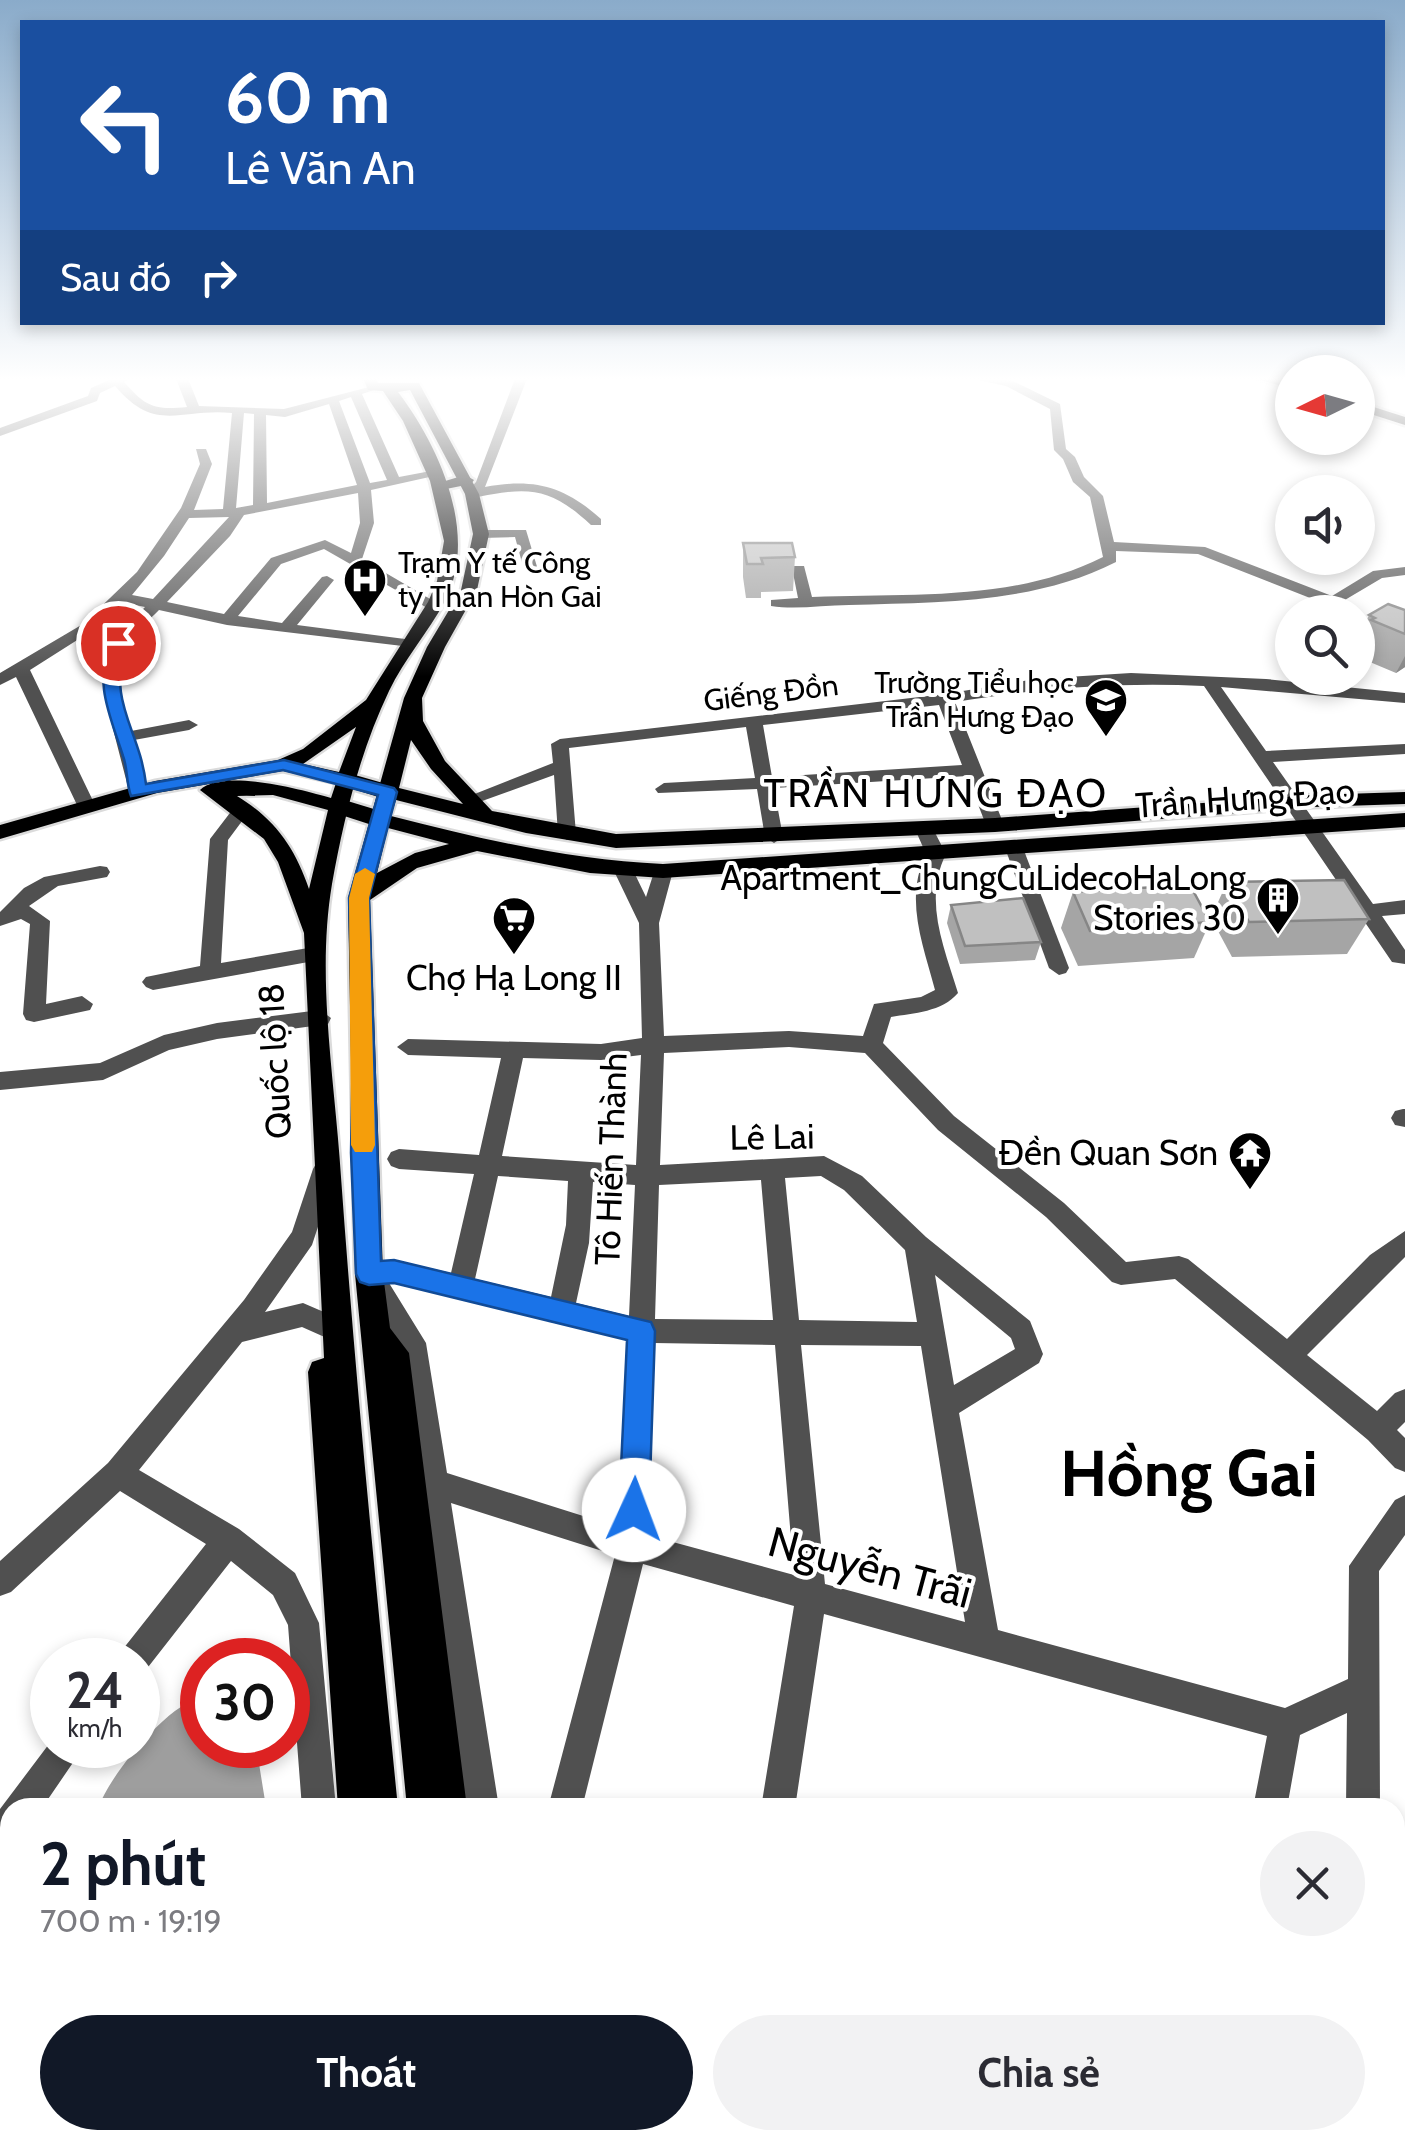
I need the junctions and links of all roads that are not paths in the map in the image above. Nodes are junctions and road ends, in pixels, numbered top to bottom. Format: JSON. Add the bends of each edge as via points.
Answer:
{"nodes":[{"id":1,"x":201,"y":476,"type":"edge"},
{"id":2,"x":235,"y":476,"type":"edge"},
{"id":3,"x":260,"y":476,"type":"edge"},
{"id":4,"x":360,"y":476,"type":"edge"},
{"id":5,"x":392,"y":476,"type":"edge"},
{"id":6,"x":438,"y":476,"type":"edge"},
{"id":7,"x":464,"y":476,"type":"edge"},
{"id":8,"x":485,"y":476,"type":"edge"},
{"id":9,"x":1077,"y":476,"type":"edge"},
{"id":10,"x":439,"y":479,"type":"junction"},
{"id":11,"x":394,"y":480,"type":"junction"},
{"id":12,"x":363,"y":486,"type":"junction"},
{"id":13,"x":469,"y":487,"type":"junction"},
{"id":14,"x":260,"y":507,"type":"junction"},
{"id":15,"x":234,"y":512,"type":"junction"},
{"id":16,"x":187,"y":514,"type":"junction"},
{"id":17,"x":596,"y":522,"type":"dead end"},
{"id":18,"x":481,"y":534,"type":"junction"},
{"id":19,"x":1109,"y":546,"type":"junction"},
{"id":20,"x":354,"y":560,"type":"junction"},
{"id":21,"x":775,"y":569,"type":"edge"},
{"id":22,"x":531,"y":570,"type":"dead end"},
{"id":23,"x":1405,"y":571,"type":"edge"},
{"id":24,"x":327,"y":580,"type":"dead end"},
{"id":25,"x":119,"y":597,"type":"junction"},
{"id":26,"x":806,"y":602,"type":"junction"},
{"id":27,"x":776,"y":603,"type":"dead end"},
{"id":28,"x":158,"y":604,"type":"junction"},
{"id":29,"x":434,"y":606,"type":"junction"},
{"id":30,"x":227,"y":620,"type":"junction"},
{"id":31,"x":286,"y":628,"type":"junction"},
{"id":32,"x":405,"y":644,"type":"junction"},
{"id":33,"x":22,"y":668,"type":"junction"},
{"id":34,"x":0,"y":680,"type":"edge"},
{"id":35,"x":1208,"y":680,"type":"junction"},
{"id":36,"x":412,"y":698,"type":"junction"},
{"id":37,"x":1397,"y":698,"type":"edge"},
{"id":38,"x":945,"y":699,"type":"junction"},
{"id":39,"x":374,"y":703,"type":"junction"},
{"id":40,"x":1405,"y":718,"type":"edge"},
{"id":41,"x":754,"y":723,"type":"junction"},
{"id":42,"x":189,"y":725,"type":"dead end"},
{"id":43,"x":124,"y":738,"type":"junction"},
{"id":44,"x":1405,"y":750,"type":"edge"},
{"id":45,"x":1261,"y":757,"type":"junction"},
{"id":46,"x":284,"y":765,"type":"junction"},
{"id":47,"x":562,"y":766,"type":"junction"},
{"id":48,"x":974,"y":770,"type":"junction"},
{"id":49,"x":348,"y":780,"type":"junction"},
{"id":50,"x":766,"y":783,"type":"junction"},
{"id":51,"x":146,"y":789,"type":"junction"},
{"id":52,"x":664,"y":789,"type":"dead end"},
{"id":53,"x":215,"y":791,"type":"junction"},
{"id":54,"x":388,"y":792,"type":"junction"},
{"id":55,"x":1405,"y":798,"type":"edge"},
{"id":56,"x":1291,"y":802,"type":"junction"},
{"id":57,"x":87,"y":807,"type":"junction"},
{"id":58,"x":477,"y":807,"type":"junction"},
{"id":59,"x":242,"y":808,"type":"junction"},
{"id":60,"x":341,"y":808,"type":"junction"},
{"id":61,"x":378,"y":819,"type":"junction"},
{"id":62,"x":1405,"y":820,"type":"edge"},
{"id":63,"x":995,"y":826,"type":"junction"},
{"id":64,"x":1308,"y":826,"type":"junction"},
{"id":65,"x":924,"y":829,"type":"junction"},
{"id":66,"x":0,"y":832,"type":"edge"},
{"id":67,"x":566,"y":834,"type":"junction"},
{"id":68,"x":774,"y":837,"type":"junction"},
{"id":69,"x":616,"y":842,"type":"junction"},
{"id":70,"x":478,"y":848,"type":"junction"},
{"id":71,"x":1014,"y":848,"type":"junction"},
{"id":72,"x":936,"y":854,"type":"junction"},
{"id":73,"x":624,"y":871,"type":"junction"},
{"id":74,"x":664,"y":871,"type":"junction"},
{"id":75,"x":100,"y":872,"type":"dead end"},
{"id":76,"x":359,"y":898,"type":"junction"},
{"id":77,"x":1405,"y":907,"type":"edge"},
{"id":78,"x":1367,"y":911,"type":"junction"},
{"id":79,"x":7,"y":916,"type":"edge"},
{"id":80,"x":649,"y":923,"type":"junction"},
{"id":81,"x":315,"y":944,"type":"junction"},
{"id":82,"x":1405,"y":957,"type":"edge"},
{"id":83,"x":1060,"y":968,"type":"dead end"},
{"id":84,"x":210,"y":972,"type":"junction"},
{"id":85,"x":153,"y":982,"type":"dead end"},
{"id":86,"x":82,"y":1004,"type":"dead end"},
{"id":87,"x":320,"y":1018,"type":"junction"},
{"id":88,"x":653,"y":1045,"type":"junction"},
{"id":89,"x":871,"y":1045,"type":"junction"},
{"id":90,"x":408,"y":1047,"type":"dead end"},
{"id":91,"x":514,"y":1051,"type":"junction"},
{"id":92,"x":0,"y":1081,"type":"edge"},
{"id":93,"x":399,"y":1159,"type":"dead end"},
{"id":94,"x":491,"y":1164,"type":"junction"},
{"id":95,"x":326,"y":1169,"type":"junction"},
{"id":96,"x":772,"y":1169,"type":"junction"},
{"id":97,"x":580,"y":1170,"type":"junction"},
{"id":98,"x":647,"y":1176,"type":"junction"},
{"id":99,"x":1405,"y":1242,"type":"edge"},
{"id":100,"x":918,"y":1245,"type":"junction"},
{"id":101,"x":369,"y":1274,"type":"junction"},
{"id":102,"x":460,"y":1290,"type":"junction"},
{"id":103,"x":560,"y":1314,"type":"junction"},
{"id":104,"x":641,"y":1331,"type":"junction"},
{"id":105,"x":232,"y":1332,"type":"junction"},
{"id":106,"x":788,"y":1332,"type":"junction"},
{"id":107,"x":932,"y":1334,"type":"junction"},
{"id":108,"x":381,"y":1348,"type":"junction"},
{"id":109,"x":335,"y":1352,"type":"junction"},
{"id":110,"x":1289,"y":1356,"type":"junction"},
{"id":111,"x":1405,"y":1402,"type":"edge"},
{"id":112,"x":944,"y":1406,"type":"junction"},
{"id":113,"x":1378,"y":1430,"type":"junction"},
{"id":114,"x":1405,"y":1458,"type":"edge"},
{"id":115,"x":118,"y":1474,"type":"junction"},
{"id":116,"x":434,"y":1483,"type":"junction"},
{"id":117,"x":1405,"y":1510,"type":"edge"},
{"id":118,"x":228,"y":1540,"type":"junction"},
{"id":119,"x":632,"y":1546,"type":"junction"},
{"id":120,"x":0,"y":1581,"type":"edge"},
{"id":121,"x":811,"y":1595,"type":"junction"},
{"id":122,"x":151,"y":1638,"type":"edge"},
{"id":123,"x":984,"y":1642,"type":"junction"},
{"id":124,"x":1364,"y":1688,"type":"junction"},
{"id":125,"x":1286,"y":1725,"type":"junction"},
{"id":126,"x":51,"y":1768,"type":"edge"},
{"id":127,"x":29,"y":1798,"type":"edge"},
{"id":128,"x":318,"y":1798,"type":"edge"},
{"id":129,"x":357,"y":1798,"type":"edge"},
{"id":130,"x":378,"y":1798,"type":"edge"},
{"id":131,"x":425,"y":1798,"type":"edge"},
{"id":132,"x":447,"y":1798,"type":"edge"},
{"id":133,"x":481,"y":1798,"type":"edge"},
{"id":134,"x":568,"y":1798,"type":"edge"},
{"id":135,"x":780,"y":1798,"type":"edge"},
{"id":136,"x":1272,"y":1798,"type":"edge"},
{"id":137,"x":1363,"y":1798,"type":"edge"}],
"edges":[{"from":1,"to":16,"type":"street"},
{"from":2,"to":15,"type":"street"},
{"from":3,"to":14,"type":"street"},
{"from":4,"to":12,"type":"street"},
{"from":5,"to":11,"type":"street"},
{"from":6,"to":10,"type":"main road","name":"Quốc lộ 18"},
{"from":7,"to":13,"type":"main road"},
{"from":8,"to":13,"type":"street"},
{"from":9,"to":19,"type":"street","via":[[1096,496]]},
{"from":10,"to":11,"type":"street"},
{"from":10,"to":13,"type":"highway"},
{"from":10,"to":29,"type":"main road","name":"Quốc lộ 18","via":[[454,540]]},
{"from":11,"to":12,"type":"street"},
{"from":12,"to":14,"type":"street"},
{"from":12,"to":20,"type":"street","via":[[369,518]]},
{"from":13,"to":17,"type":"street","via":[[546,486],[576,501]]},
{"from":13,"to":18,"type":"main road"},
{"from":14,"to":15,"type":"street"},
{"from":15,"to":16,"type":"street"},
{"from":15,"to":28,"type":"street","via":[[225,533]]},
{"from":16,"to":25,"type":"street"},
{"from":18,"to":22,"type":"street","via":[[521,532]]},
{"from":18,"to":36,"type":"main road","via":[[469,590]]},
{"from":19,"to":23,"type":"street","via":[[1200,550],[1334,602],[1378,574]]},
{"from":19,"to":26,"type":"street","via":[[1111,559],[1098,568],[1040,589]]},
{"from":20,"to":29,"type":"street"},
{"from":20,"to":30,"type":"street","via":[[325,544],[282,556]]},
{"from":21,"to":26,"type":"street","via":[[799,569]]},
{"from":24,"to":31,"type":"street"},
{"from":25,"to":28,"type":"street"},
{"from":25,"to":33,"type":"street","via":[[91,625]]},
{"from":26,"to":27,"type":"street"},
{"from":28,"to":30,"type":"street"},
{"from":28,"to":43,"type":"street","via":[[118,643],[112,659],[113,704]]},
{"from":29,"to":32,"type":"main road","name":"Quốc lộ 18"},
{"from":30,"to":31,"type":"street"},
{"from":31,"to":32,"type":"street"},
{"from":32,"to":39,"type":"main road","name":"Quốc lộ 18"},
{"from":33,"to":34,"type":"street"},
{"from":33,"to":57,"type":"street"},
{"from":35,"to":37,"type":"street","name":"Giếng Đồn"},
{"from":35,"to":38,"type":"street","name":"Giếng Đồn","via":[[1035,684]]},
{"from":35,"to":45,"type":"street"},
{"from":36,"to":54,"type":"main road"},
{"from":36,"to":58,"type":"main road","via":[[415,730]]},
{"from":37,"to":40,"type":"street"},
{"from":38,"to":41,"type":"street","name":"Giếng Đồn"},
{"from":38,"to":48,"type":"street"},
{"from":39,"to":46,"type":"main road"},
{"from":39,"to":49,"type":"main road","name":"Quốc lộ 18"},
{"from":41,"to":47,"type":"street","name":"Giếng Đồn","via":[[560,744]]},
{"from":41,"to":50,"type":"street"},
{"from":42,"to":43,"type":"street"},
{"from":43,"to":51,"type":"street"},
{"from":44,"to":45,"type":"street"},
{"from":45,"to":56,"type":"street"},
{"from":46,"to":49,"type":"main road"},
{"from":46,"to":51,"type":"main road"},
{"from":47,"to":58,"type":"street","name":"Giếng Đồn"},
{"from":47,"to":67,"type":"street"},
{"from":48,"to":50,"type":"street"},
{"from":48,"to":63,"type":"street"},
{"from":49,"to":54,"type":"highway"},
{"from":49,"to":60,"type":"main road","name":"Quốc lộ 18"},
{"from":50,"to":52,"type":"street"},
{"from":50,"to":68,"type":"street"},
{"from":51,"to":53,"type":"main road"},
{"from":51,"to":57,"type":"main road"},
{"from":53,"to":59,"type":"main road"},
{"from":53,"to":60,"type":"main road","via":[[273,790]]},
{"from":54,"to":58,"type":"main road","name":"Trần Hưng Đạo"},
{"from":54,"to":61,"type":"main road"},
{"from":55,"to":56,"type":"main road","name":"Trần Hưng Đạo"},
{"from":56,"to":63,"type":"main road","name":"Trần Hưng Đạo"},
{"from":56,"to":64,"type":"street"},
{"from":57,"to":66,"type":"main road"},
{"from":58,"to":67,"type":"main road","name":"Trần Hưng Đạo"},
{"from":59,"to":81,"type":"main road","via":[[285,848]]},
{"from":59,"to":84,"type":"street","via":[[218,838]]},
{"from":60,"to":61,"type":"highway"},
{"from":60,"to":81,"type":"main road","name":"Quốc lộ 18","via":[[316,910]]},
{"from":61,"to":70,"type":"main road","name":"Trần Hưng Đạo"},
{"from":61,"to":76,"type":"main road"},
{"from":62,"to":64,"type":"main road","name":"Trần Hưng Đạo"},
{"from":63,"to":65,"type":"main road","name":"Trần Hưng Đạo"},
{"from":64,"to":71,"type":"main road","name":"Trần Hưng Đạo"},
{"from":64,"to":78,"type":"street"},
{"from":65,"to":68,"type":"main road","name":"Trần Hưng Đạo"},
{"from":65,"to":72,"type":"street"},
{"from":67,"to":69,"type":"main road","name":"Trần Hưng Đạo"},
{"from":68,"to":69,"type":"main road","name":"Trần Hưng Đạo"},
{"from":69,"to":73,"type":"main road"},
{"from":70,"to":73,"type":"main road","name":"Trần Hưng Đạo"},
{"from":70,"to":76,"type":"main road","via":[[416,859],[391,870]]},
{"from":71,"to":72,"type":"main road","name":"Trần Hưng Đạo"},
{"from":71,"to":83,"type":"street"},
{"from":72,"to":74,"type":"main road","name":"Trần Hưng Đạo"},
{"from":72,"to":89,"type":"street","via":[[926,869],[924,907],[946,992],[924,1004],[882,1010]]},
{"from":73,"to":74,"type":"main road","name":"Trần Hưng Đạo"},
{"from":73,"to":80,"type":"street","name":"Tô Hiến Thành"},
{"from":74,"to":80,"type":"street"},
{"from":75,"to":79,"type":"street","via":[[57,877]]},
{"from":76,"to":101,"type":"main road"},
{"from":77,"to":78,"type":"street"},
{"from":78,"to":82,"type":"street"},
{"from":79,"to":86,"type":"street","via":[[30,912],[40,921],[34,1014]]},
{"from":80,"to":88,"type":"street","name":"Tô Hiến Thành"},
{"from":81,"to":84,"type":"street"},
{"from":81,"to":87,"type":"main road","name":"Quốc lộ 18"},
{"from":84,"to":85,"type":"street"},
{"from":87,"to":92,"type":"street","via":[[164,1043],[103,1071]]},
{"from":87,"to":95,"type":"main road","name":"Quốc lộ 18"},
{"from":88,"to":89,"type":"street","via":[[790,1039]]},
{"from":88,"to":91,"type":"street"},
{"from":88,"to":98,"type":"street","name":"Tô Hiến Thành"},
{"from":89,"to":110,"type":"street","via":[[946,1123],[1055,1210],[1120,1274],[1180,1267]]},
{"from":90,"to":91,"type":"street"},
{"from":91,"to":94,"type":"street"},
{"from":93,"to":94,"type":"street","name":"Lê Lai"},
{"from":94,"to":97,"type":"street","name":"Lê Lai"},
{"from":94,"to":102,"type":"street"},
{"from":95,"to":105,"type":"street","via":[[303,1237]]},
{"from":95,"to":109,"type":"main road","name":"Quốc lộ 18"},
{"from":96,"to":98,"type":"street","name":"Lê Lai"},
{"from":96,"to":100,"type":"street","name":"Lê Lai","via":[[824,1166],[853,1182]]},
{"from":96,"to":106,"type":"street"},
{"from":97,"to":98,"type":"street","name":"Lê Lai"},
{"from":97,"to":103,"type":"street","via":[[572,1265]]},
{"from":98,"to":104,"type":"street","name":"Tô Hiến Thành"},
{"from":99,"to":110,"type":"street"},
{"from":100,"to":107,"type":"street"},
{"from":100,"to":112,"type":"street","name":"Lê Lai","via":[[1021,1330],[1030,1354]]},
{"from":101,"to":102,"type":"street","via":[[394,1271]]},
{"from":101,"to":108,"type":"main road"},
{"from":101,"to":116,"type":"street","via":[[413,1343]]},
{"from":102,"to":103,"type":"street"},
{"from":103,"to":104,"type":"street"},
{"from":104,"to":106,"type":"street"},
{"from":104,"to":119,"type":"street","name":"Tô Hiến Thành"},
{"from":105,"to":109,"type":"street","via":[[303,1315]]},
{"from":105,"to":115,"type":"street"},
{"from":106,"to":107,"type":"street"},
{"from":106,"to":121,"type":"street"},
{"from":107,"to":112,"type":"street"},
{"from":108,"to":131,"type":"main road"},
{"from":108,"to":132,"type":"main road"},
{"from":109,"to":129,"type":"main road","name":"Quốc lộ 18"},
{"from":109,"to":130,"type":"main road","name":"Quốc lộ 18"},
{"from":110,"to":113,"type":"street"},
{"from":111,"to":113,"type":"street"},
{"from":112,"to":123,"type":"street"},
{"from":113,"to":114,"type":"street"},
{"from":115,"to":118,"type":"street"},
{"from":115,"to":120,"type":"street"},
{"from":116,"to":119,"type":"street","name":"Nguyễn Trãi"},
{"from":116,"to":133,"type":"street"},
{"from":117,"to":124,"type":"street","via":[[1364,1566]]},
{"from":118,"to":122,"type":"street"},
{"from":118,"to":128,"type":"street","via":[[284,1584],[304,1623]]},
{"from":119,"to":121,"type":"street","name":"Nguyễn Trãi"},
{"from":119,"to":134,"type":"street","name":"Tô Hiến Thành"},
{"from":121,"to":123,"type":"street","name":"Nguyễn Trãi"},
{"from":121,"to":135,"type":"street"},
{"from":123,"to":125,"type":"street","name":"Nguyễn Trãi"},
{"from":124,"to":125,"type":"street"},
{"from":124,"to":137,"type":"street"},
{"from":125,"to":136,"type":"street"},
{"from":126,"to":127,"type":"street"}]}
